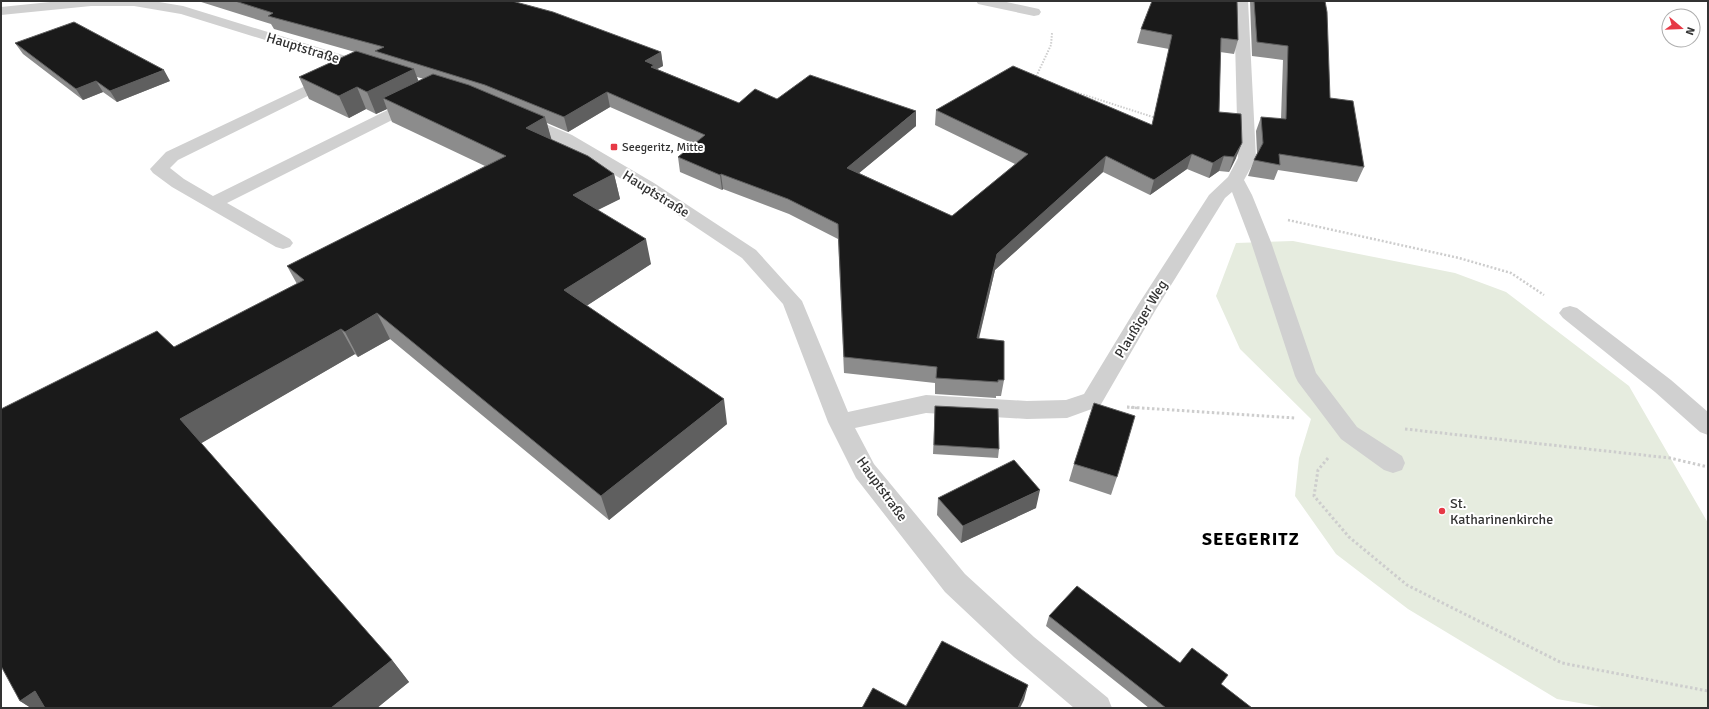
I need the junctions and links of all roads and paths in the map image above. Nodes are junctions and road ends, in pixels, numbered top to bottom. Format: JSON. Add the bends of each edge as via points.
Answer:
{"nodes":[{"id":1,"x":983,"y":1,"type":"edge"},
{"id":2,"x":1241,"y":1,"type":"edge"},
{"id":3,"x":1,"y":11,"type":"edge"},
{"id":4,"x":1034,"y":12,"type":"joint"},
{"id":5,"x":359,"y":65,"type":"junction"},
{"id":6,"x":380,"y":72,"type":"edge"},
{"id":7,"x":1042,"y":82,"type":"edge"},
{"id":8,"x":1062,"y":88,"type":"edge"},
{"id":9,"x":434,"y":94,"type":"edge"},
{"id":10,"x":511,"y":115,"type":"edge"},
{"id":11,"x":1158,"y":120,"type":"edge"},
{"id":12,"x":1235,"y":180,"type":"junction"},
{"id":13,"x":213,"y":203,"type":"junction"},
{"id":14,"x":1253,"y":222,"type":"junction"},
{"id":15,"x":283,"y":243,"type":"dead end"},
{"id":16,"x":1570,"y":313,"type":"joint"},
{"id":17,"x":1125,"y":407,"type":"dead end"},
{"id":18,"x":1296,"y":418,"type":"dead end"},
{"id":19,"x":840,"y":422,"type":"junction"},
{"id":20,"x":1708,"y":426,"type":"edge"},
{"id":21,"x":1349,"y":433,"type":"junction"},
{"id":22,"x":1393,"y":463,"type":"dead end"},
{"id":23,"x":1708,"y":466,"type":"edge"},
{"id":24,"x":1708,"y":691,"type":"edge"},
{"id":25,"x":1097,"y":708,"type":"edge"}],
"edges":[{"from":1,"to":4,"type":"street"},
{"from":2,"to":12,"type":"street","name":"Plaußiger Weg","via":[[1247,158]]},
{"from":3,"to":5,"type":"street","name":"Hauptstraße","via":[[91,2],[134,2],[183,10]]},
{"from":4,"to":7,"type":"path","via":[[1053,19],[1051,45],[1035,79]]},
{"from":5,"to":6,"type":"street","name":"Hauptstraße"},
{"from":5,"to":13,"type":"street","via":[[172,156],[159,169]]},
{"from":8,"to":11,"type":"path"},
{"from":9,"to":13,"type":"street"},
{"from":10,"to":19,"type":"street","name":"Hauptstraße","via":[[566,139],[648,188],[749,254],[792,301]]},
{"from":12,"to":14,"type":"street"},
{"from":12,"to":19,"type":"street","name":"Plaußiger Weg","via":[[1218,195],[1092,400],[1067,410],[926,404]]},
{"from":13,"to":15,"type":"street"},
{"from":14,"to":16,"type":"path","via":[[1284,219],[1459,258],[1511,273]]},
{"from":14,"to":21,"type":"street","via":[[1306,376]]},
{"from":16,"to":20,"type":"street","via":[[1663,386]]},
{"from":17,"to":18,"type":"path"},
{"from":19,"to":25,"type":"street","name":"Hauptstraße","via":[[865,471],[955,582],[1024,647]]},
{"from":21,"to":22,"type":"street"},
{"from":21,"to":23,"type":"path","via":[[1385,427],[1670,458]]},
{"from":21,"to":24,"type":"path","via":[[1318,470],[1314,496],[1349,537],[1407,585],[1562,663]]}]}
